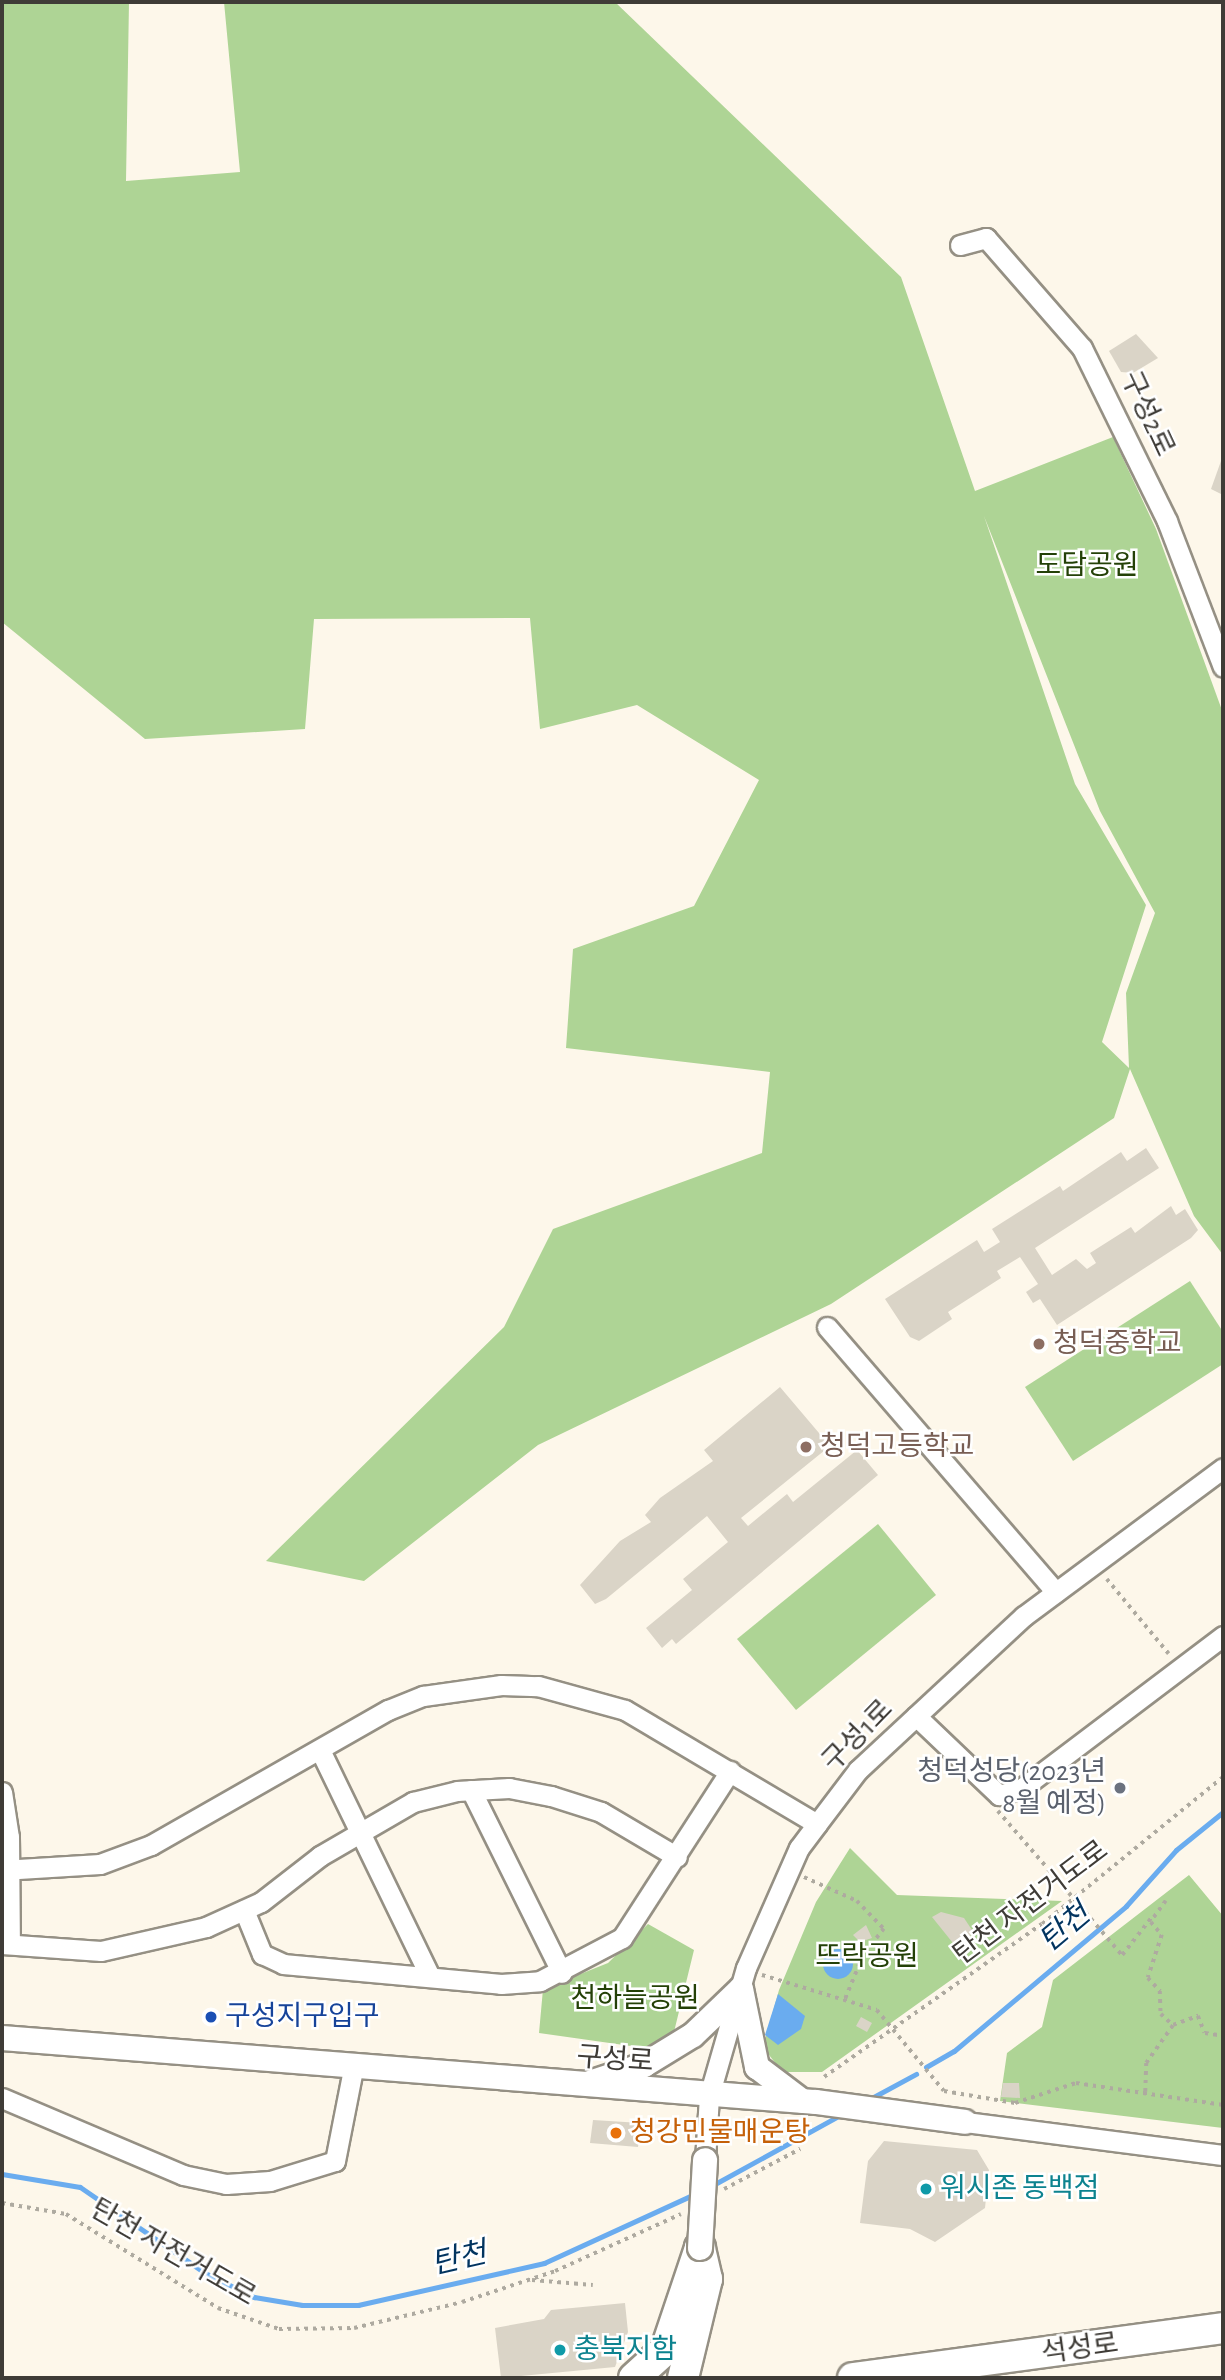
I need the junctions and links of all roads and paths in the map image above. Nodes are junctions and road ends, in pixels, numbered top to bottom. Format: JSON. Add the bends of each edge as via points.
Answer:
{"nodes":[{"id":1,"x":960,"y":245,"type":"dead end"},
{"id":2,"x":1223,"y":667,"type":"edge"},
{"id":3,"x":827,"y":1327,"type":"dead end"},
{"id":4,"x":1223,"y":1468,"type":"edge"},
{"id":5,"x":1094,"y":1563,"type":"junction"},
{"id":6,"x":1056,"y":1592,"type":"junction"},
{"id":7,"x":1223,"y":1636,"type":"edge"},
{"id":8,"x":1180,"y":1668,"type":"junction"},
{"id":9,"x":916,"y":1716,"type":"junction"},
{"id":10,"x":320,"y":1750,"type":"junction"},
{"id":11,"x":730,"y":1771,"type":"junction"},
{"id":12,"x":1223,"y":1777,"type":"edge"},
{"id":13,"x":471,"y":1790,"type":"junction"},
{"id":14,"x":2,"y":1791,"type":"edge"},
{"id":15,"x":998,"y":1817,"type":"dead end"},
{"id":16,"x":817,"y":1824,"type":"junction"},
{"id":17,"x":360,"y":1832,"type":"junction"},
{"id":18,"x":677,"y":1857,"type":"junction"},
{"id":19,"x":6,"y":1870,"type":"edge"},
{"id":20,"x":789,"y":1871,"type":"junction"},
{"id":21,"x":244,"y":1910,"type":"junction"},
{"id":22,"x":6,"y":1944,"type":"edge"},
{"id":23,"x":562,"y":1973,"type":"junction"},
{"id":24,"x":430,"y":1977,"type":"junction"},
{"id":25,"x":743,"y":1979,"type":"junction"},
{"id":26,"x":845,"y":2000,"type":"junction"},
{"id":27,"x":1173,"y":2025,"type":"junction"},
{"id":28,"x":894,"y":2028,"type":"junction"},
{"id":29,"x":1223,"y":2036,"type":"edge"},
{"id":30,"x":2,"y":2038,"type":"edge"},
{"id":31,"x":353,"y":2069,"type":"junction"},
{"id":32,"x":824,"y":2077,"type":"dead end"},
{"id":33,"x":576,"y":2088,"type":"junction"},
{"id":34,"x":1145,"y":2092,"type":"junction"},
{"id":35,"x":709,"y":2096,"type":"junction"},
{"id":36,"x":2,"y":2098,"type":"edge"},
{"id":37,"x":809,"y":2102,"type":"junction"},
{"id":38,"x":1223,"y":2105,"type":"edge"},
{"id":39,"x":965,"y":2122,"type":"joint"},
{"id":40,"x":1223,"y":2155,"type":"edge"},
{"id":41,"x":705,"y":2160,"type":"joint"},
{"id":42,"x":2,"y":2203,"type":"edge"},
{"id":43,"x":700,"y":2248,"type":"junction"},
{"id":44,"x":607,"y":2249,"type":"dead end"},
{"id":45,"x":530,"y":2280,"type":"junction"},
{"id":46,"x":593,"y":2285,"type":"dead end"},
{"id":47,"x":1223,"y":2328,"type":"edge"},
{"id":48,"x":1223,"y":2341,"type":"edge"},
{"id":49,"x":634,"y":2378,"type":"edge"},
{"id":50,"x":683,"y":2378,"type":"edge"},
{"id":51,"x":853,"y":2378,"type":"edge"},
{"id":52,"x":992,"y":2378,"type":"edge"}],
"edges":[{"from":1,"to":2,"type":"street","name":"구성2로","via":[[986,238],[1082,348],[1167,521]]},
{"from":3,"to":6,"type":"street"},
{"from":4,"to":5,"type":"street","name":"구성1로"},
{"from":5,"to":6,"type":"street","name":"구성1로"},
{"from":5,"to":8,"type":"path"},
{"from":6,"to":9,"type":"street","name":"구성1로"},
{"from":7,"to":8,"type":"street"},
{"from":8,"to":9,"type":"street","via":[[1022,1788],[999,1795],[986,1790]]},
{"from":9,"to":16,"type":"street","name":"구성1로","via":[[858,1770]]},
{"from":10,"to":11,"type":"street","via":[[423,1696],[538,1686],[625,1710]]},
{"from":10,"to":17,"type":"street"},
{"from":10,"to":19,"type":"street","via":[[126,1854],[49,1871]]},
{"from":11,"to":16,"type":"street"},
{"from":11,"to":18,"type":"street"},
{"from":12,"to":28,"type":"path","name":"탄천 자전거도로","via":[[1042,1924]]},
{"from":13,"to":17,"type":"street","via":[[413,1802]]},
{"from":13,"to":18,"type":"street","via":[[551,1796],[601,1812]]},
{"from":13,"to":23,"type":"street"},
{"from":14,"to":19,"type":"street"},
{"from":15,"to":27,"type":"path","bridge":true,"via":[[1122,1955],[1166,1901],[1151,1922],[1162,1935],[1148,1978],[1160,1991],[1161,2014]]},
{"from":16,"to":20,"type":"street","name":"구성1로"},
{"from":17,"to":21,"type":"street"},
{"from":17,"to":24,"type":"street"},
{"from":18,"to":23,"type":"street","via":[[622,1938]]},
{"from":19,"to":22,"type":"street"},
{"from":20,"to":25,"type":"street","name":"구성1로"},
{"from":20,"to":26,"type":"path","via":[[857,1901],[884,1929],[863,1956]]},
{"from":21,"to":22,"type":"street","via":[[145,1945],[101,1951]]},
{"from":21,"to":24,"type":"street","via":[[268,1960]]},
{"from":23,"to":24,"type":"street","via":[[501,1984]]},
{"from":25,"to":26,"type":"path"},
{"from":25,"to":33,"type":"main road","via":[[693,2035],[644,2065]]},
{"from":25,"to":35,"type":"street","name":"구성1로"},
{"from":25,"to":37,"type":"main road","via":[[757,2067]]},
{"from":26,"to":28,"type":"path","via":[[877,2010]]},
{"from":27,"to":29,"type":"path","via":[[1198,2016],[1205,2033]]},
{"from":27,"to":34,"type":"path","via":[[1146,2063]]},
{"from":28,"to":32,"type":"path","name":"탄천 자전거도로"},
{"from":28,"to":34,"type":"path","via":[[930,2082],[944,2091],[1015,2103],[1076,2083]]},
{"from":30,"to":31,"type":"main road","name":"구성로"},
{"from":31,"to":33,"type":"main road","name":"구성로"},
{"from":31,"to":36,"type":"street","via":[[335,2161],[270,2180],[226,2184],[183,2175]]},
{"from":33,"to":35,"type":"main road","name":"구성로"},
{"from":34,"to":38,"type":"path"},
{"from":35,"to":37,"type":"main road","name":"구성로"},
{"from":35,"to":41,"type":"street","name":"구성1로"},
{"from":37,"to":39,"type":"main road","name":"구성로"},
{"from":39,"to":40,"type":"street","name":"구성로"},
{"from":41,"to":43,"type":"main road","bridge":true},
{"from":42,"to":45,"type":"path","name":"탄천 자전거도로","via":[[66,2214],[218,2308],[279,2329],[354,2328]]},
{"from":43,"to":49,"type":"highway","via":[[666,2349]]},
{"from":43,"to":50,"type":"highway","via":[[707,2279]]},
{"from":44,"to":45,"type":"path","name":"탄천 자전거도로"},
{"from":45,"to":46,"type":"path"},
{"from":47,"to":51,"type":"highway","name":"석성로"},
{"from":48,"to":52,"type":"highway","name":"석성로","via":[[1187,2343]]}]}
